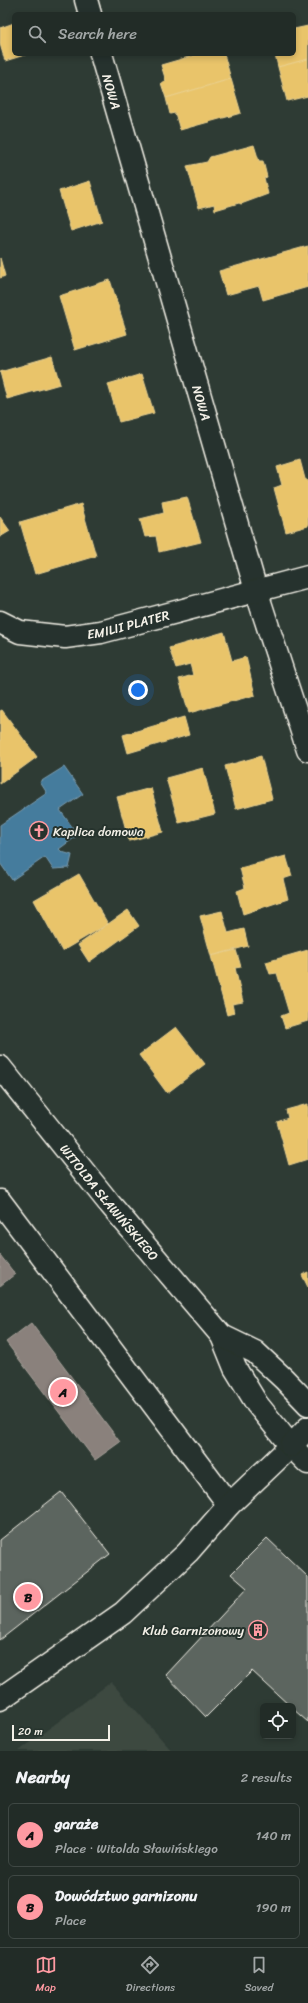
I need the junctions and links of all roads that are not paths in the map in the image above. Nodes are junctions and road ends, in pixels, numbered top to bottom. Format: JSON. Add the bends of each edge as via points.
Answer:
{"nodes":[{"id":1,"x":86,"y":0,"type":"edge"},
{"id":2,"x":89,"y":12,"type":"edge"},
{"id":3,"x":102,"y":56,"type":"edge"},
{"id":4,"x":308,"y":576,"type":"edge"},
{"id":5,"x":256,"y":590,"type":"junction"},
{"id":6,"x":0,"y":622,"type":"edge"},
{"id":7,"x":308,"y":750,"type":"edge"},
{"id":8,"x":0,"y":1067,"type":"edge"},
{"id":9,"x":0,"y":1201,"type":"edge"},
{"id":10,"x":222,"y":1336,"type":"junction"},
{"id":11,"x":308,"y":1404,"type":"edge"},
{"id":12,"x":308,"y":1428,"type":"edge"},
{"id":13,"x":291,"y":1446,"type":"junction"},
{"id":14,"x":308,"y":1462,"type":"edge"},
{"id":15,"x":229,"y":1505,"type":"junction"},
{"id":16,"x":0,"y":1699,"type":"edge"}],
"edges":[{"from":1,"to":2,"type":"street"},
{"from":3,"to":5,"type":"street","name":"NOWA"},
{"from":4,"to":5,"type":"street","name":"EMILII PLATER"},
{"from":5,"to":6,"type":"street","name":"EMILII PLATER","via":[[101,632],[65,637],[20,632]]},
{"from":5,"to":7,"type":"street","name":"NOWA"},
{"from":8,"to":10,"type":"street","name":"WITOLDA SŁAWIŃSKIEGO","via":[[108,1203]]},
{"from":9,"to":15,"type":"street"},
{"from":10,"to":11,"type":"street","name":"WITOLDA SŁAWIŃSKIEGO","via":[[254,1352],[284,1378]]},
{"from":10,"to":13,"type":"street","name":"WITOLDA SŁAWIŃSKIEGO","via":[[235,1368],[257,1404]]},
{"from":12,"to":13,"type":"street"},
{"from":13,"to":14,"type":"street","name":"WITOLDA SŁAWIŃSKIEGO"},
{"from":13,"to":15,"type":"street"},
{"from":15,"to":16,"type":"street","via":[[188,1552],[123,1613]]}]}
